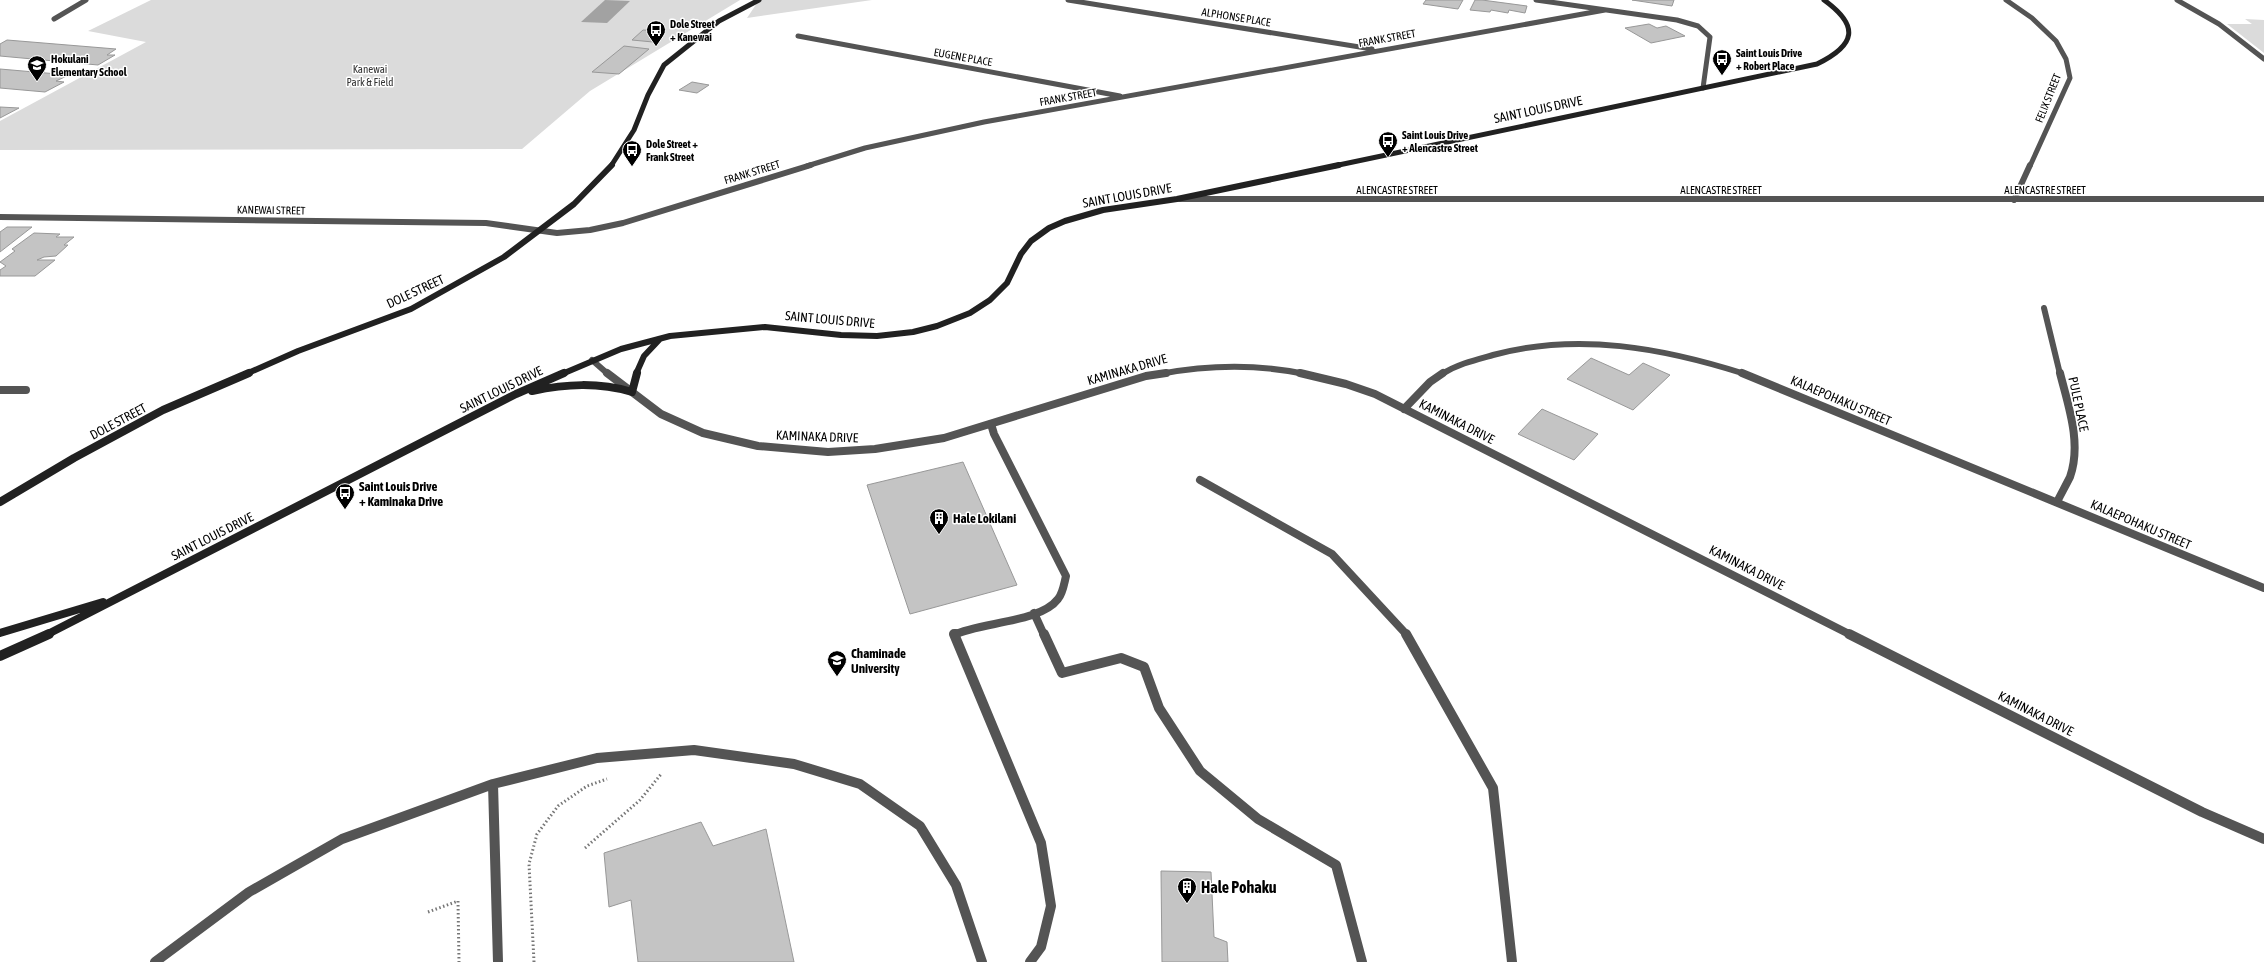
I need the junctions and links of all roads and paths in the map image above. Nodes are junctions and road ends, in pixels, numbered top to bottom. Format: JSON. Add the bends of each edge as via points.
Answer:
{"nodes":[{"id":1,"x":86,"y":0,"type":"edge"},
{"id":2,"x":759,"y":0,"type":"edge"},
{"id":3,"x":1068,"y":0,"type":"edge"},
{"id":4,"x":1536,"y":0,"type":"edge"},
{"id":5,"x":1824,"y":0,"type":"edge"},
{"id":6,"x":2006,"y":0,"type":"edge"},
{"id":7,"x":2177,"y":0,"type":"edge"},
{"id":8,"x":1605,"y":10,"type":"junction"},
{"id":9,"x":54,"y":19,"type":"dead end"},
{"id":10,"x":798,"y":36,"type":"dead end"},
{"id":11,"x":1377,"y":50,"type":"junction"},
{"id":12,"x":2264,"y":59,"type":"edge"},
{"id":13,"x":1703,"y":88,"type":"junction"},
{"id":14,"x":1125,"y":96,"type":"junction"},
{"id":15,"x":1177,"y":199,"type":"junction"},
{"id":16,"x":2264,"y":199,"type":"edge"},
{"id":17,"x":2014,"y":200,"type":"junction"},
{"id":18,"x":0,"y":217,"type":"edge"},
{"id":19,"x":542,"y":230,"type":"junction"},
{"id":20,"x":2044,"y":308,"type":"dead end"},
{"id":21,"x":665,"y":336,"type":"junction"},
{"id":22,"x":592,"y":360,"type":"junction"},
{"id":23,"x":0,"y":390,"type":"edge"},
{"id":24,"x":26,"y":390,"type":"dead end"},
{"id":25,"x":632,"y":392,"type":"junction"},
{"id":26,"x":516,"y":394,"type":"junction"},
{"id":27,"x":1404,"y":409,"type":"junction"},
{"id":28,"x":991,"y":424,"type":"junction"},
{"id":29,"x":1200,"y":480,"type":"dead end"},
{"id":30,"x":0,"y":502,"type":"edge"},
{"id":31,"x":2057,"y":502,"type":"junction"},
{"id":32,"x":2264,"y":588,"type":"edge"},
{"id":33,"x":123,"y":596,"type":"junction"},
{"id":34,"x":1034,"y":613,"type":"junction"},
{"id":35,"x":0,"y":633,"type":"edge"},
{"id":36,"x":0,"y":656,"type":"edge"},
{"id":37,"x":668,"y":767,"type":"dead end"},
{"id":38,"x":615,"y":777,"type":"dead end"},
{"id":39,"x":493,"y":784,"type":"junction"},
{"id":40,"x":2264,"y":839,"type":"edge"},
{"id":41,"x":585,"y":848,"type":"dead end"},
{"id":42,"x":428,"y":912,"type":"dead end"},
{"id":43,"x":155,"y":962,"type":"edge"},
{"id":44,"x":459,"y":962,"type":"edge"},
{"id":45,"x":498,"y":962,"type":"edge"},
{"id":46,"x":534,"y":962,"type":"edge"},
{"id":47,"x":982,"y":962,"type":"edge"},
{"id":48,"x":1030,"y":962,"type":"edge"},
{"id":49,"x":1362,"y":962,"type":"edge"},
{"id":50,"x":1512,"y":962,"type":"edge"}],
"edges":[{"from":1,"to":9,"type":"street"},
{"from":2,"to":19,"type":"street","name":"DOLE STREET","via":[[719,21],[664,65],[634,130],[612,165],[595,185]]},
{"from":3,"to":11,"type":"street","name":"ALPHONSE PLACE"},
{"from":4,"to":8,"type":"street"},
{"from":5,"to":13,"type":"street","name":"SAINT LOUIS DRIVE","via":[[1838,10],[1850,28],[1851,36],[1842,52],[1824,61],[1800,68]]},
{"from":6,"to":17,"type":"street","name":"FELIX STREET","via":[[2036,21],[2054,40],[2066,58],[2070,78]]},
{"from":7,"to":12,"type":"street","via":[[2219,24]]},
{"from":8,"to":11,"type":"street","name":"FRANK STREET"},
{"from":8,"to":13,"type":"street","via":[[1683,21],[1705,30],[1710,37]]},
{"from":10,"to":14,"type":"street","name":"EUGENE PLACE"},
{"from":11,"to":14,"type":"street","name":"FRANK STREET"},
{"from":13,"to":15,"type":"street","name":"SAINT LOUIS DRIVE"},
{"from":14,"to":19,"type":"street","name":"FRANK STREET","via":[[984,122],[865,148],[607,227],[563,233]]},
{"from":15,"to":17,"type":"street","name":"ALENCASTRE STREET"},
{"from":15,"to":21,"type":"street","name":"SAINT LOUIS DRIVE","via":[[1079,216],[1045,230],[1028,243],[1012,274],[997,294],[972,312],[938,326],[878,336],[765,327]]},
{"from":16,"to":17,"type":"street","name":"ALENCASTRE STREET"},
{"from":18,"to":19,"type":"street","name":"KANEWAI STREET","via":[[486,223]]},
{"from":19,"to":30,"type":"street","name":"DOLE STREET","via":[[472,276],[411,309],[298,351],[163,410]]},
{"from":20,"to":31,"type":"street","name":"PULE PLACE","via":[[2072,423],[2075,448],[2070,476]]},
{"from":21,"to":22,"type":"street","name":"SAINT LOUIS DRIVE"},
{"from":21,"to":25,"type":"street","via":[[642,357]]},
{"from":22,"to":25,"type":"street","name":"KAMINAKA DRIVE"},
{"from":22,"to":26,"type":"street","name":"SAINT LOUIS DRIVE"},
{"from":23,"to":24,"type":"street"},
{"from":25,"to":26,"type":"street","via":[[614,386],[573,384]]},
{"from":25,"to":28,"type":"street","name":"KAMINAKA DRIVE","via":[[673,421],[739,443],[778,450],[833,452],[903,446],[945,438]]},
{"from":26,"to":33,"type":"street","name":"SAINT LOUIS DRIVE"},
{"from":27,"to":28,"type":"street","name":"KAMINAKA DRIVE","via":[[1375,394],[1312,373],[1278,367],[1211,365],[1146,376]]},
{"from":27,"to":31,"type":"street","name":"KALAEPOHAKU STREET","via":[[1438,376],[1494,353],[1561,344],[1635,347],[1704,360],[1750,375]]},
{"from":27,"to":40,"type":"street","name":"KAMINAKA DRIVE","via":[[2194,808]]},
{"from":28,"to":34,"type":"street","via":[[1066,576],[1056,603]]},
{"from":29,"to":50,"type":"street","via":[[1332,554],[1406,633],[1493,788]]},
{"from":31,"to":32,"type":"street","name":"KALAEPOHAKU STREET"},
{"from":33,"to":35,"type":"street"},
{"from":33,"to":36,"type":"street","name":"SAINT LOUIS DRIVE"},
{"from":34,"to":48,"type":"street","via":[[954,634],[1041,843],[1051,906],[1041,947]]},
{"from":34,"to":49,"type":"street","via":[[1062,673],[1121,658],[1144,667],[1159,708],[1200,771],[1258,819],[1336,865]]},
{"from":37,"to":41,"type":"path","via":[[640,800]]},
{"from":38,"to":46,"type":"path","via":[[587,786],[572,796],[554,810],[537,834],[529,864]]},
{"from":39,"to":43,"type":"street","via":[[342,840],[249,892]]},
{"from":39,"to":45,"type":"street"},
{"from":39,"to":47,"type":"street","via":[[596,758],[694,750],[794,764],[860,784],[920,826],[956,885]]},
{"from":42,"to":44,"type":"path","via":[[458,901]]}]}
